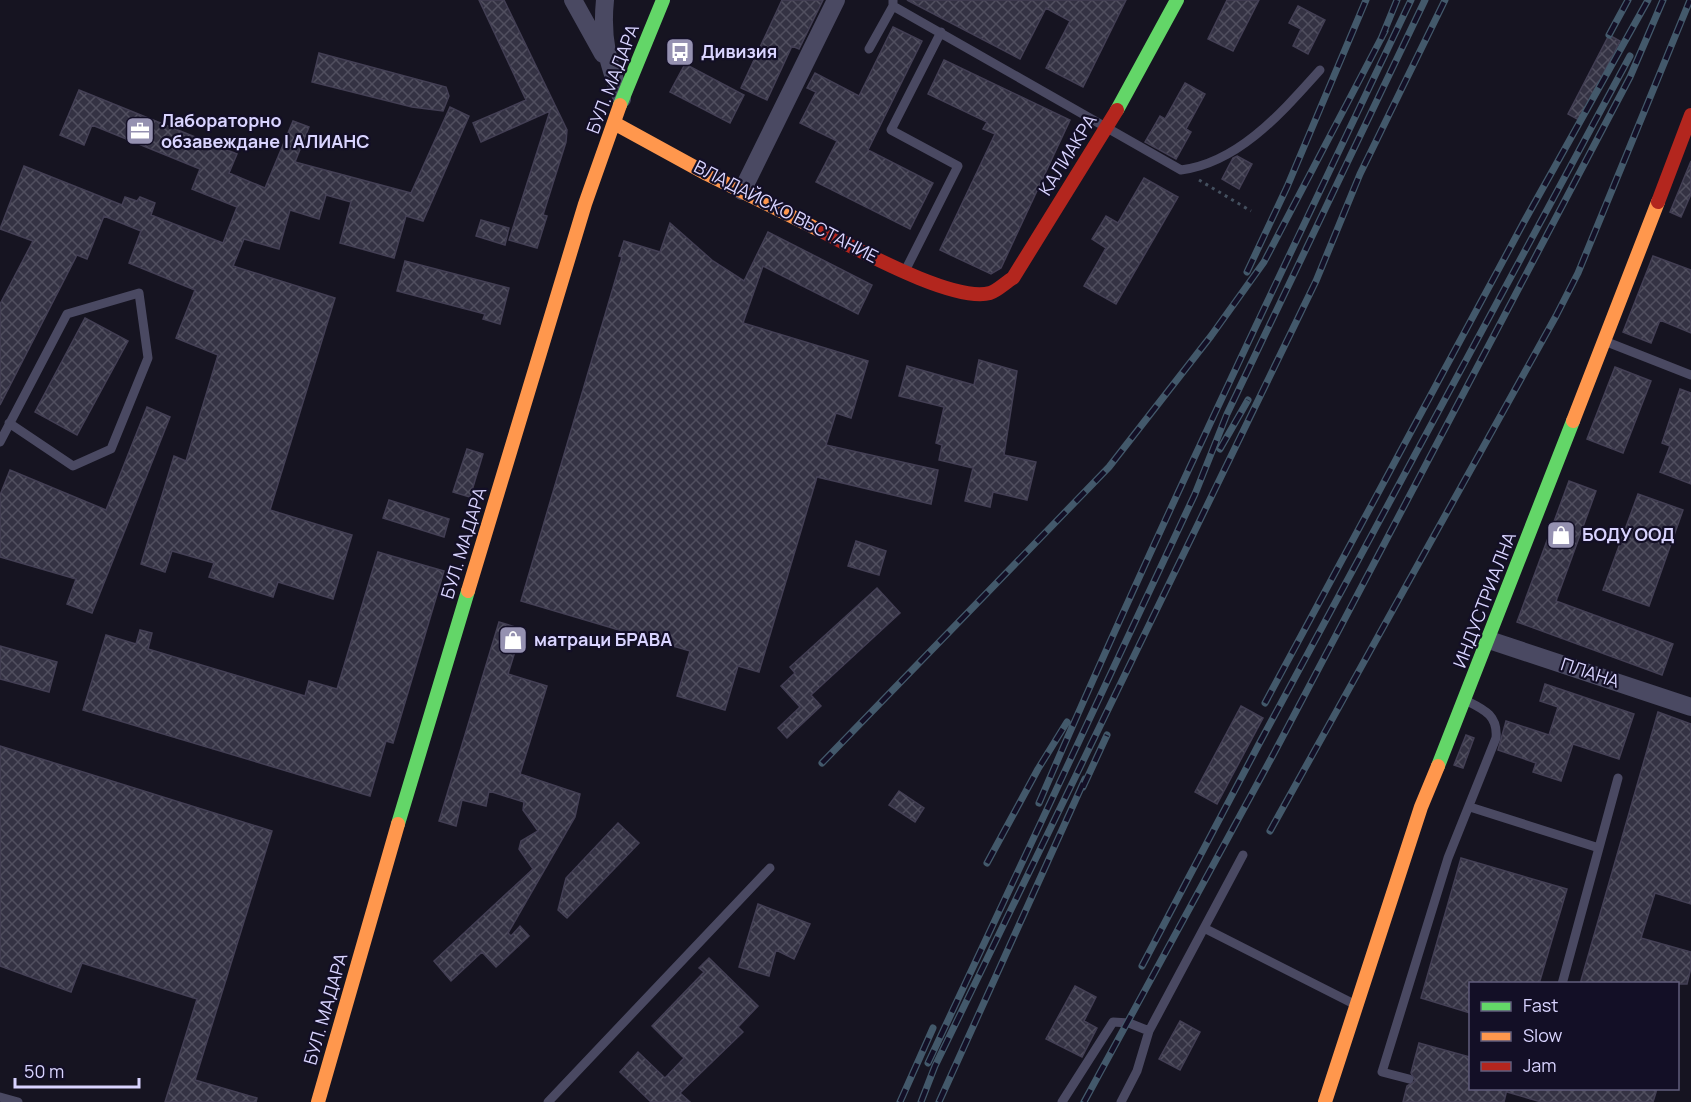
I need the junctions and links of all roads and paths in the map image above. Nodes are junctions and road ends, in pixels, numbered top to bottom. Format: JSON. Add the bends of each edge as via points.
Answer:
{"nodes":[{"id":1,"x":573,"y":0,"type":"edge"},
{"id":2,"x":605,"y":0,"type":"edge"},
{"id":3,"x":663,"y":0,"type":"edge"},
{"id":4,"x":836,"y":0,"type":"edge"},
{"id":5,"x":1177,"y":0,"type":"edge"},
{"id":6,"x":893,"y":3,"type":"edge"},
{"id":7,"x":941,"y":32,"type":"junction"},
{"id":8,"x":869,"y":49,"type":"dead end"},
{"id":9,"x":607,"y":61,"type":"junction"},
{"id":10,"x":1320,"y":70,"type":"dead end"},
{"id":11,"x":622,"y":99,"type":"junction"},
{"id":12,"x":1691,"y":115,"type":"edge"},
{"id":13,"x":614,"y":123,"type":"junction"},
{"id":14,"x":1107,"y":128,"type":"junction"},
{"id":15,"x":1181,"y":170,"type":"junction"},
{"id":16,"x":742,"y":191,"type":"junction"},
{"id":17,"x":1251,"y":211,"type":"dead end"},
{"id":18,"x":905,"y":272,"type":"junction"},
{"id":19,"x":963,"y":293,"type":"joint"},
{"id":20,"x":1604,"y":341,"type":"junction"},
{"id":21,"x":1691,"y":375,"type":"edge"},
{"id":22,"x":9,"y":423,"type":"junction"},
{"id":23,"x":0,"y":442,"type":"edge"},
{"id":24,"x":1490,"y":640,"type":"junction"},
{"id":25,"x":1465,"y":700,"type":"junction"},
{"id":26,"x":1691,"y":707,"type":"edge"},
{"id":27,"x":1618,"y":778,"type":"dead end"},
{"id":28,"x":1470,"y":807,"type":"junction"},
{"id":29,"x":1599,"y":848,"type":"junction"},
{"id":30,"x":1243,"y":855,"type":"dead end"},
{"id":31,"x":770,"y":868,"type":"dead end"},
{"id":32,"x":1204,"y":928,"type":"junction"},
{"id":33,"x":1563,"y":982,"type":"edge"},
{"id":34,"x":1355,"y":1004,"type":"junction"},
{"id":35,"x":1149,"y":1031,"type":"junction"},
{"id":36,"x":1409,"y":1079,"type":"dead end"},
{"id":37,"x":0,"y":1097,"type":"edge"},
{"id":38,"x":18,"y":1102,"type":"edge"},
{"id":39,"x":318,"y":1102,"type":"edge"},
{"id":40,"x":548,"y":1102,"type":"edge"},
{"id":41,"x":1062,"y":1102,"type":"edge"},
{"id":42,"x":1120,"y":1102,"type":"edge"},
{"id":43,"x":1325,"y":1102,"type":"edge"}],
"edges":[{"from":1,"to":9,"type":"street"},
{"from":2,"to":9,"type":"street"},
{"from":3,"to":11,"type":"street","name":"БУЛ. МАДАРА"},
{"from":4,"to":16,"type":"street"},
{"from":5,"to":14,"type":"street","name":"КАЛИАКРА"},
{"from":6,"to":7,"type":"lane"},
{"from":6,"to":8,"type":"lane"},
{"from":7,"to":14,"type":"lane"},
{"from":7,"to":18,"type":"lane","via":[[891,130],[958,166]]},
{"from":9,"to":11,"type":"street"},
{"from":10,"to":15,"type":"lane","via":[[1284,111],[1245,143],[1207,164]]},
{"from":11,"to":13,"type":"street","name":"БУЛ. МАДАРА"},
{"from":12,"to":20,"type":"street","name":"ИНДУСТРИАЛНА"},
{"from":13,"to":16,"type":"street","name":"ВЛАДАЙСКО ВЪСТАНИЕ"},
{"from":13,"to":39,"type":"street","name":"БУЛ. МАДАРА","via":[[568,261],[375,898]]},
{"from":14,"to":15,"type":"lane"},
{"from":14,"to":19,"type":"street","name":"КАЛИАКРА","via":[[1013,278],[990,293]]},
{"from":15,"to":17,"type":"path"},
{"from":16,"to":18,"type":"street","name":"ВЛАДАЙСКО ВЪСТАНИЕ"},
{"from":18,"to":19,"type":"street","name":"ВЛАДАЙСКО ВЪСТАНИЕ"},
{"from":20,"to":21,"type":"lane"},
{"from":20,"to":24,"type":"street","name":"ИНДУСТРИАЛНА"},
{"from":22,"to":22,"type":"lane","via":[[73,466],[111,448],[148,358],[139,293],[67,314]]},
{"from":22,"to":23,"type":"lane"},
{"from":24,"to":25,"type":"street","name":"ИНДУСТРИАЛНА"},
{"from":24,"to":26,"type":"street","name":"ПЛАНА"},
{"from":25,"to":28,"type":"lane","via":[[1491,716],[1497,731]]},
{"from":25,"to":34,"type":"street","name":"ИНДУСТРИАЛНА","via":[[1421,807]]},
{"from":27,"to":29,"type":"lane"},
{"from":28,"to":29,"type":"lane"},
{"from":28,"to":36,"type":"lane","via":[[1448,858],[1382,1072]]},
{"from":29,"to":33,"type":"lane"},
{"from":30,"to":32,"type":"lane"},
{"from":31,"to":40,"type":"lane"},
{"from":32,"to":34,"type":"lane"},
{"from":32,"to":35,"type":"lane"},
{"from":34,"to":43,"type":"street","name":"ИНДУСТРИАЛНА"},
{"from":35,"to":41,"type":"lane","via":[[1113,1022]]},
{"from":35,"to":42,"type":"lane","via":[[1137,1071]]},
{"from":37,"to":38,"type":"lane"}]}
